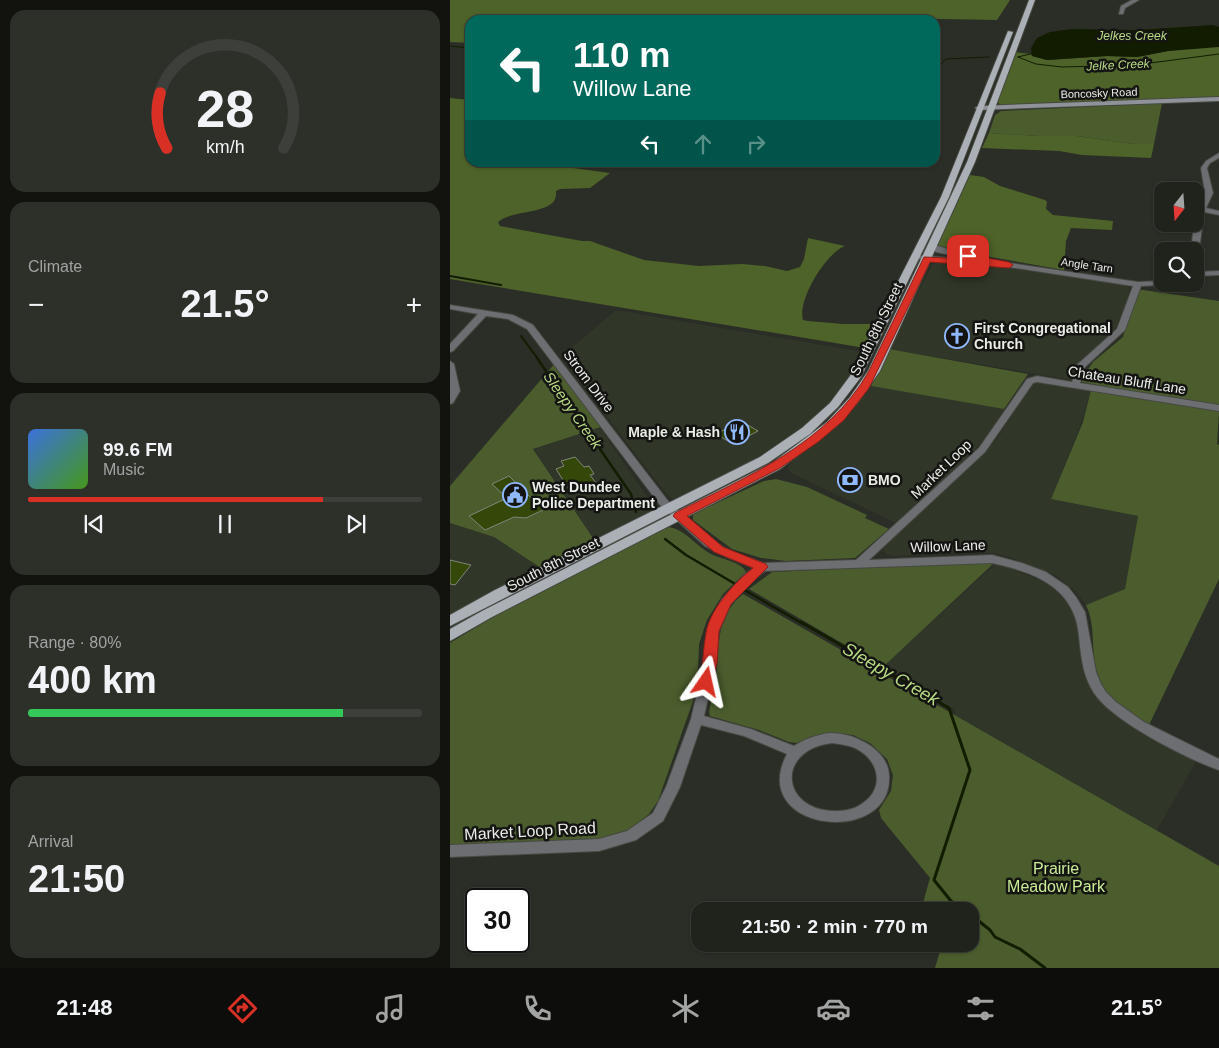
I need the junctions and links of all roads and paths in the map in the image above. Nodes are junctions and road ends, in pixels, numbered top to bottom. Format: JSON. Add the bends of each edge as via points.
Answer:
{"nodes":[{"id":1,"x":1023,"y":0,"type":"edge"},
{"id":2,"x":1032,"y":0,"type":"edge"},
{"id":3,"x":1136,"y":0,"type":"edge"},
{"id":4,"x":1020,"y":8,"type":"dead end"},
{"id":5,"x":1120,"y":13,"type":"dead end"},
{"id":6,"x":1014,"y":23,"type":"dead end"},
{"id":7,"x":1219,"y":99,"type":"edge"},
{"id":8,"x":980,"y":108,"type":"junction"},
{"id":9,"x":990,"y":109,"type":"junction"},
{"id":10,"x":1219,"y":155,"type":"edge"},
{"id":11,"x":1204,"y":205,"type":"edge"},
{"id":12,"x":1204,"y":210,"type":"edge"},
{"id":13,"x":1219,"y":213,"type":"edge"},
{"id":14,"x":933,"y":246,"type":"junction"},
{"id":15,"x":921,"y":258,"type":"junction"},
{"id":16,"x":1009,"y":265,"type":"junction"},
{"id":17,"x":1219,"y":273,"type":"edge"},
{"id":18,"x":1204,"y":274,"type":"edge"},
{"id":19,"x":1138,"y":284,"type":"junction"},
{"id":20,"x":1154,"y":284,"type":"edge"},
{"id":21,"x":450,"y":307,"type":"edge"},
{"id":22,"x":484,"y":313,"type":"junction"},
{"id":23,"x":450,"y":349,"type":"edge"},
{"id":24,"x":450,"y":364,"type":"edge"},
{"id":25,"x":1030,"y":381,"type":"joint"},
{"id":26,"x":1075,"y":385,"type":"junction"},
{"id":27,"x":450,"y":401,"type":"edge"},
{"id":28,"x":1219,"y":408,"type":"edge"},
{"id":29,"x":674,"y":512,"type":"junction"},
{"id":30,"x":858,"y":564,"type":"junction"},
{"id":31,"x":762,"y":567,"type":"junction"},
{"id":32,"x":450,"y":621,"type":"edge"},
{"id":33,"x":450,"y":636,"type":"edge"},
{"id":34,"x":697,"y":719,"type":"junction"},
{"id":35,"x":795,"y":752,"type":"junction"},
{"id":36,"x":1219,"y":765,"type":"edge"},
{"id":37,"x":450,"y":851,"type":"edge"}],
"edges":[{"from":1,"to":4,"type":"main road"},
{"from":2,"to":9,"type":"main road","name":"South 8th Street"},
{"from":3,"to":5,"type":"street","via":[[1123,7]]},
{"from":6,"to":8,"type":"main road","name":"South 8th Street"},
{"from":7,"to":9,"type":"street","name":"Boncosky Road"},
{"from":8,"to":9,"type":"street","name":"Boncosky Road"},
{"from":8,"to":15,"type":"main road","name":"South 8th Street"},
{"from":9,"to":14,"type":"main road","name":"South 8th Street","via":[[971,162]]},
{"from":10,"to":11,"type":"street","via":[[1204,168],[1209,193]]},
{"from":12,"to":13,"type":"street"},
{"from":14,"to":15,"type":"main road","name":"South 8th Street"},
{"from":14,"to":16,"type":"street","name":"Angle Tarn","via":[[950,254]]},
{"from":15,"to":16,"type":"street","name":"Angle Tarn"},
{"from":15,"to":29,"type":"main road","name":"South 8th Street","via":[[874,371],[840,417],[776,466]]},
{"from":16,"to":19,"type":"street","name":"Angle Tarn"},
{"from":17,"to":18,"type":"street"},
{"from":19,"to":20,"type":"street","name":"Angle Tarn"},
{"from":19,"to":26,"type":"street","via":[[1121,330],[1081,366]]},
{"from":21,"to":22,"type":"street","name":"Strom Drive"},
{"from":22,"to":23,"type":"street"},
{"from":22,"to":29,"type":"street","name":"Strom Drive","via":[[517,319],[532,329]]},
{"from":24,"to":27,"type":"street","via":[[455,390]]},
{"from":25,"to":26,"type":"street","name":"Chateau Bluff Lane","via":[[1037,379]]},
{"from":25,"to":30,"type":"street","name":"Market Loop","via":[[982,450]]},
{"from":26,"to":28,"type":"street","name":"Chateau Bluff Lane"},
{"from":29,"to":31,"type":"street","name":"Willow Lane","via":[[718,550]]},
{"from":29,"to":32,"type":"main road","name":"South 8th Street","via":[[498,594]]},
{"from":29,"to":33,"type":"main road","name":"South 8th Street"},
{"from":30,"to":31,"type":"street","name":"Willow Lane"},
{"from":30,"to":36,"type":"street","name":"Willow Lane","via":[[985,559],[1015,564],[1046,577],[1068,592],[1079,612],[1091,676],[1102,696],[1138,723]]},
{"from":31,"to":34,"type":"street","name":"Market Loop Road","via":[[726,602],[713,631],[710,664]]},
{"from":34,"to":35,"type":"street","via":[[747,732]]},
{"from":34,"to":37,"type":"street","name":"Market Loop Road","via":[[673,787],[658,817],[631,836],[599,845]]},
{"from":35,"to":35,"type":"street","via":[[818,740],[832,738],[860,743],[871,750],[884,770],[885,782],[881,793],[862,811],[848,816],[833,818],[804,810],[785,785],[786,768]]}]}
